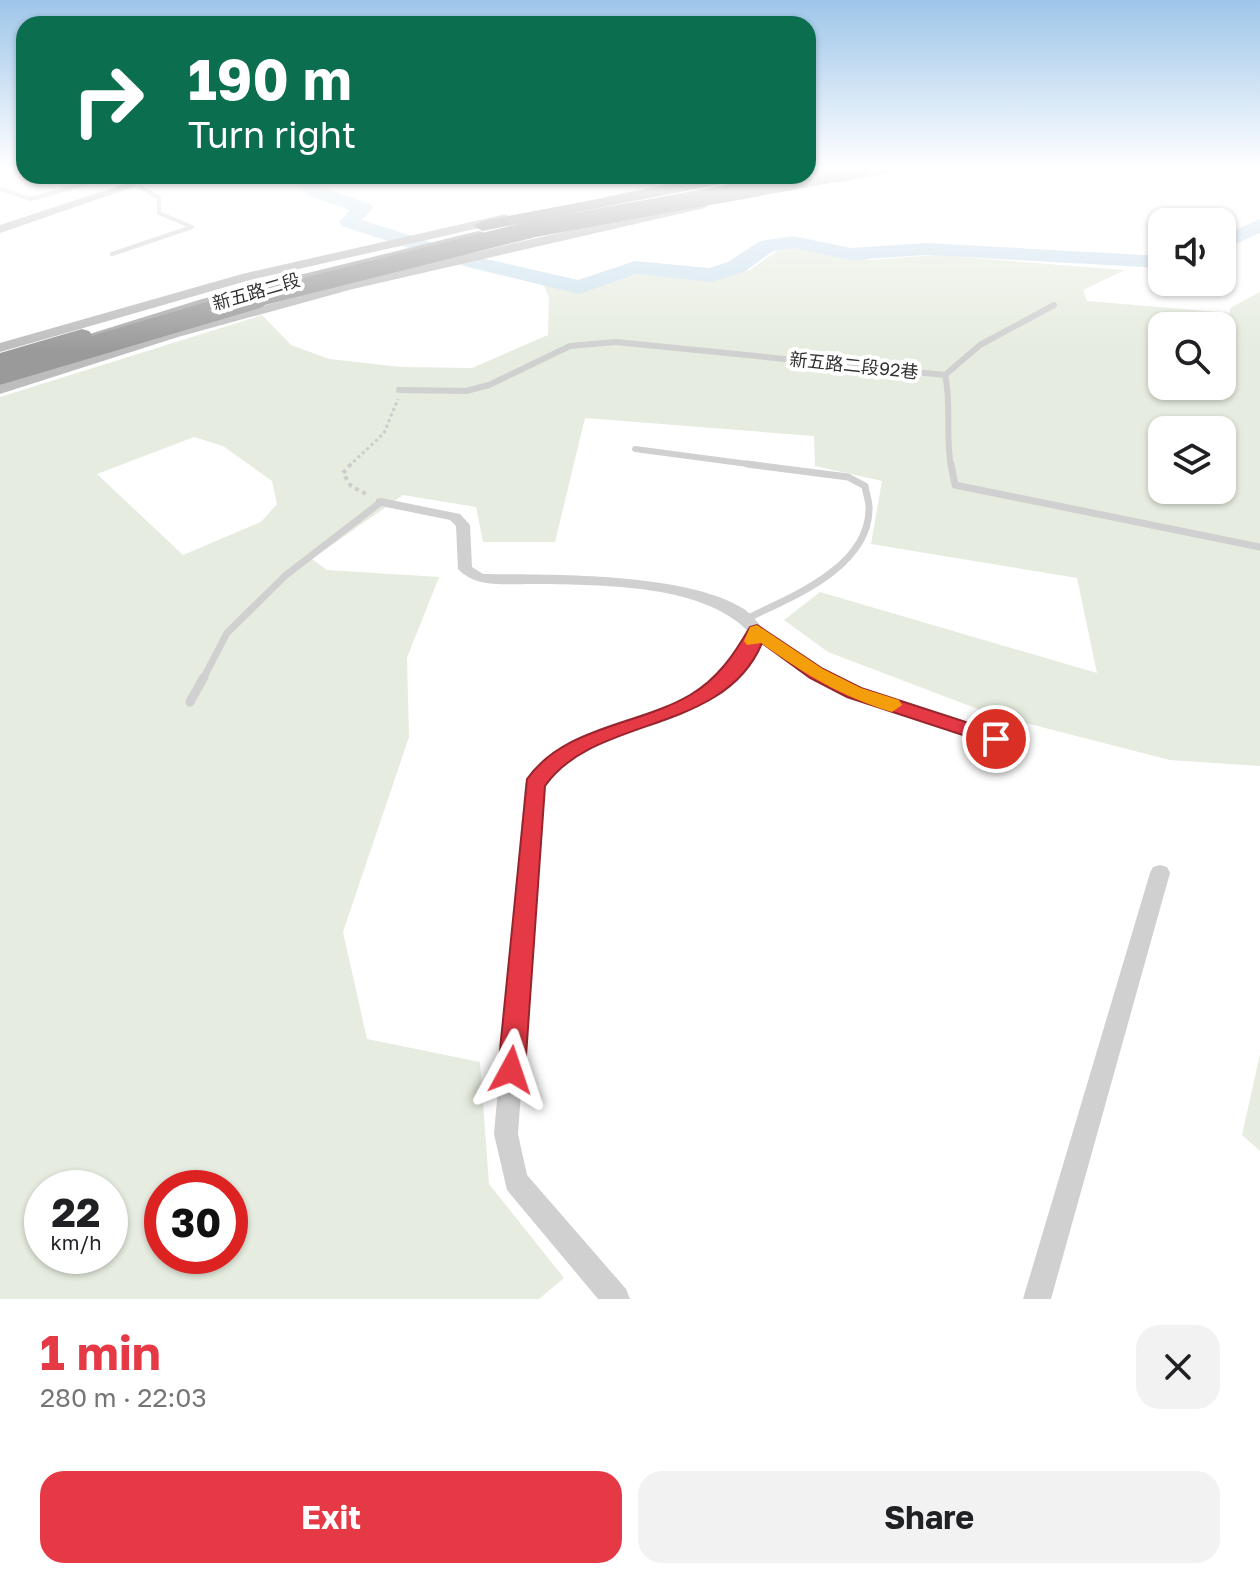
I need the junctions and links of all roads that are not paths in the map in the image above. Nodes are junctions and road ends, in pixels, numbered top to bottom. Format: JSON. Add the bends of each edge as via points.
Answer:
{"nodes":[{"id":1,"x":184,"y":230,"type":"edge"},
{"id":2,"x":450,"y":230,"type":"edge"},
{"id":3,"x":467,"y":230,"type":"edge"},
{"id":4,"x":497,"y":230,"type":"edge"},
{"id":5,"x":503,"y":230,"type":"edge"},
{"id":6,"x":534,"y":230,"type":"edge"},
{"id":7,"x":538,"y":230,"type":"edge"},
{"id":8,"x":565,"y":230,"type":"edge"},
{"id":9,"x":583,"y":230,"type":"edge"},
{"id":10,"x":112,"y":254,"type":"dead end"},
{"id":11,"x":314,"y":274,"type":"junction"},
{"id":12,"x":169,"y":299,"type":"junction"},
{"id":13,"x":1054,"y":305,"type":"dead end"},
{"id":14,"x":90,"y":339,"type":"junction"},
{"id":15,"x":0,"y":348,"type":"edge"},
{"id":16,"x":0,"y":362,"type":"edge"},
{"id":17,"x":945,"y":375,"type":"junction"},
{"id":18,"x":3,"y":378,"type":"edge"},
{"id":19,"x":399,"y":390,"type":"road end"},
{"id":20,"x":635,"y":449,"type":"dead end"},
{"id":21,"x":381,"y":502,"type":"joint"},
{"id":22,"x":1260,"y":547,"type":"edge"},
{"id":23,"x":753,"y":624,"type":"junction"},
{"id":24,"x":190,"y":702,"type":"dead end"},
{"id":25,"x":996,"y":739,"type":"dead end"},
{"id":26,"x":1160,"y":873,"type":"dead end"},
{"id":27,"x":616,"y":1299,"type":"edge"},
{"id":28,"x":1037,"y":1299,"type":"edge"}],
"edges":[{"from":1,"to":10,"type":"lane"},
{"from":2,"to":12,"type":"main road","name":"新五路二段"},
{"from":3,"to":14,"type":"highway","via":[[286,273]]},
{"from":4,"to":14,"type":"highway","via":[[427,243]]},
{"from":5,"to":11,"type":"main road","name":"新五路二段"},
{"from":6,"to":18,"type":"main road","name":"新五路二段","via":[[425,252],[154,323]]},
{"from":7,"to":14,"type":"highway","bridge":true},
{"from":8,"to":14,"type":"highway","bridge":true},
{"from":9,"to":18,"type":"main road","name":"新五路二段"},
{"from":11,"to":12,"type":"main road"},
{"from":11,"to":16,"type":"main road","name":"新五路二段"},
{"from":12,"to":15,"type":"main road","name":"新五路二段"},
{"from":13,"to":17,"type":"lane","via":[[980,345]]},
{"from":14,"to":16,"type":"highway"},
{"from":14,"to":18,"type":"highway","bridge":true},
{"from":17,"to":19,"type":"lane","name":"新五路二段92巷","via":[[616,342],[570,346],[466,391]]},
{"from":17,"to":22,"type":"lane","name":"新五路二段92巷","via":[[946,438],[955,485],[1184,537]]},
{"from":20,"to":23,"type":"lane","via":[[848,477],[865,486],[866,526],[840,567]]},
{"from":21,"to":23,"type":"street","via":[[455,517],[463,525],[465,569],[480,578],[667,589],[733,608]]},
{"from":21,"to":24,"type":"lane","via":[[286,575],[227,633]]},
{"from":23,"to":25,"type":"lane","via":[[817,674],[854,692]]},
{"from":23,"to":27,"type":"street","via":[[751,647],[697,700],[573,749],[534,784],[506,1134],[516,1181]]},
{"from":26,"to":28,"type":"street"}]}
